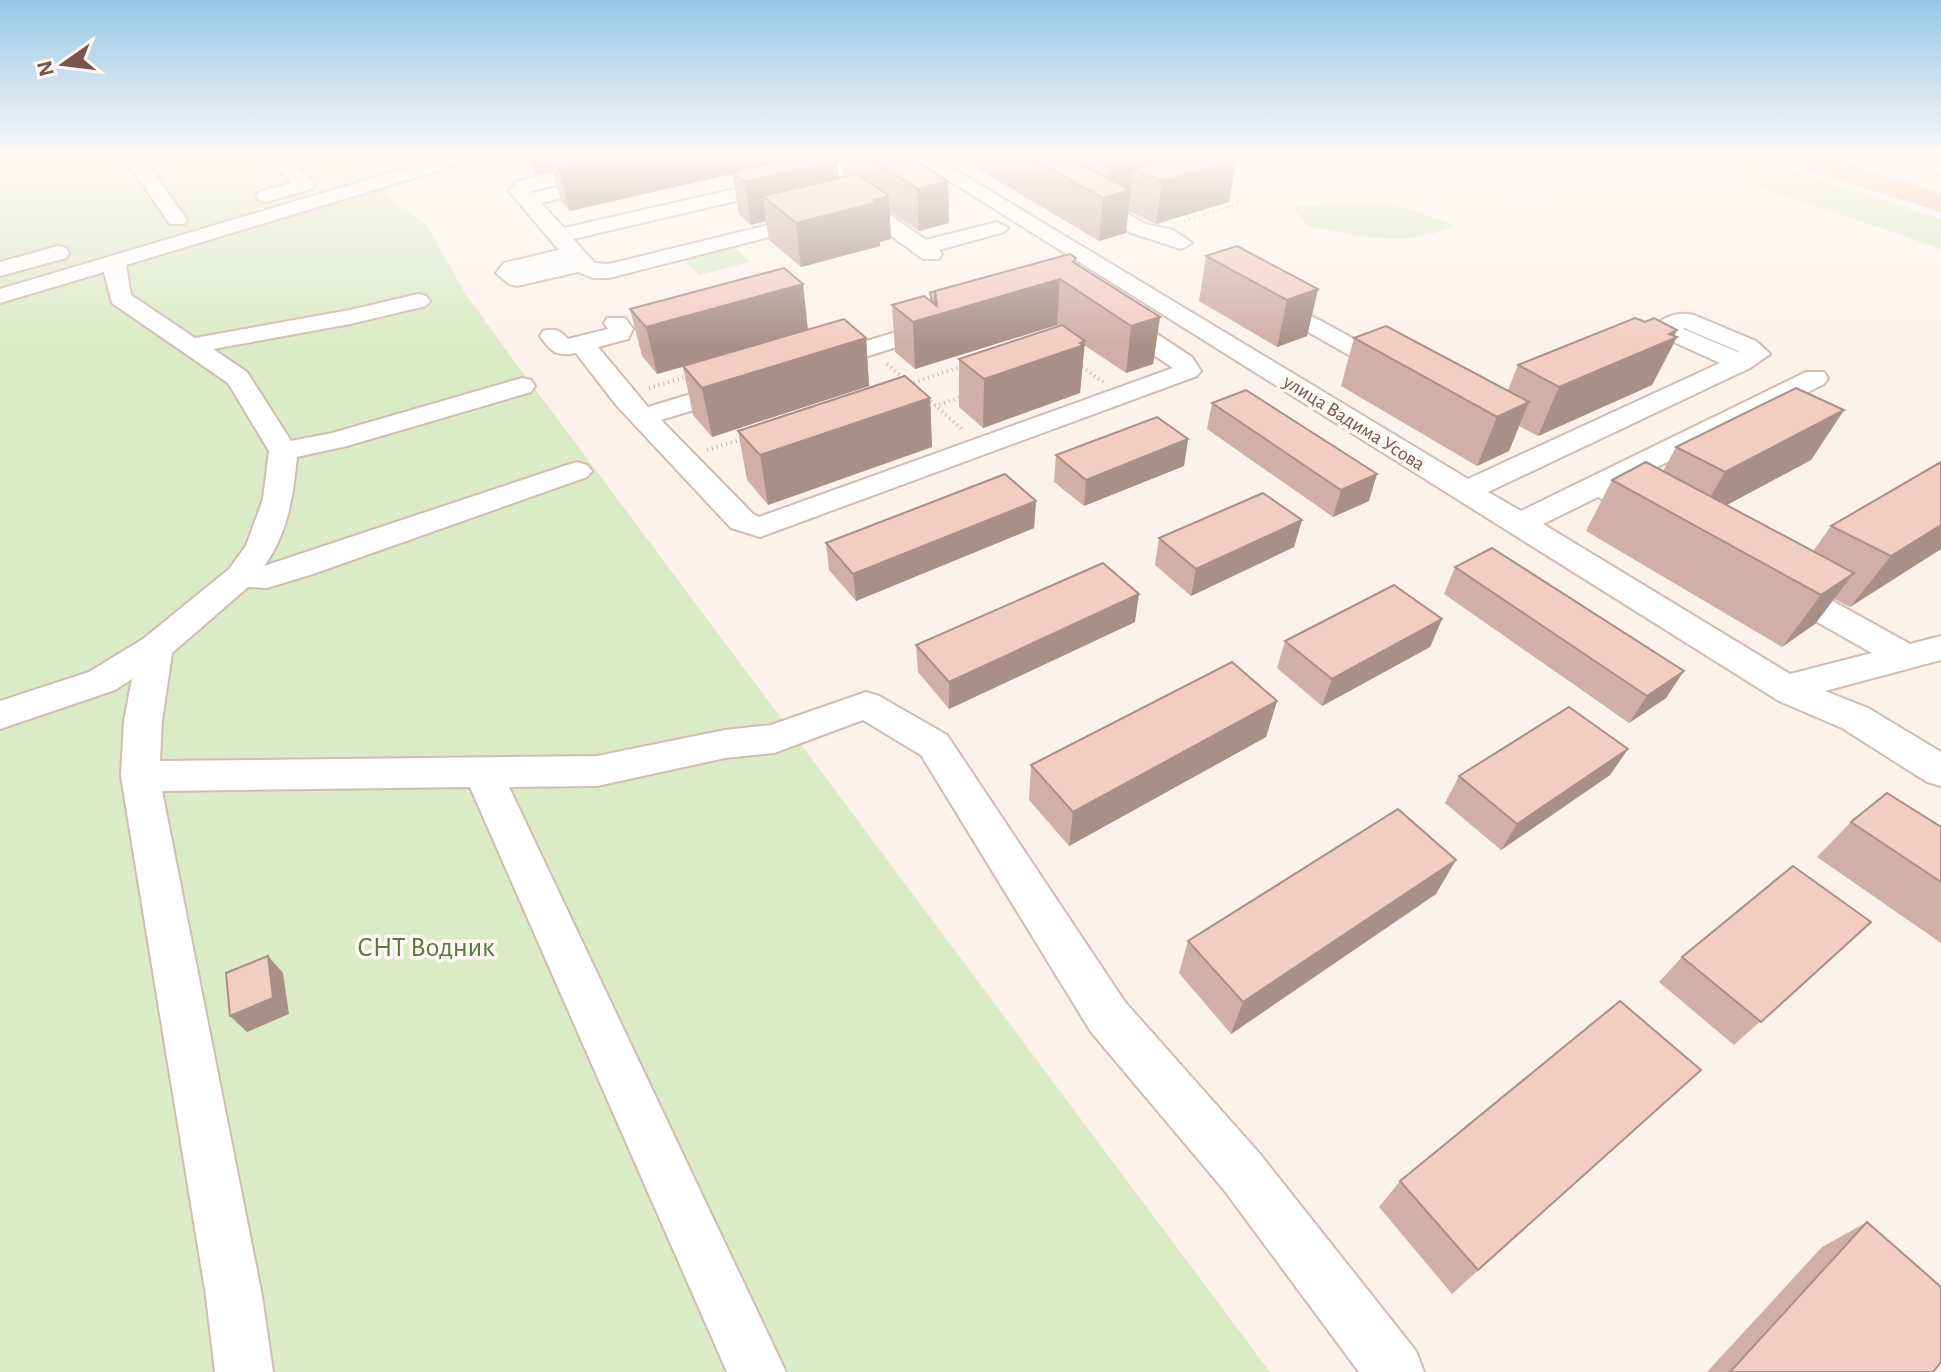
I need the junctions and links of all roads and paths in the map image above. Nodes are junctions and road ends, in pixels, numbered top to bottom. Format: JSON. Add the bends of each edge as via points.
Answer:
{"nodes":[{"id":1,"x":258,"y":218,"type":"edge"},
{"id":2,"x":543,"y":218,"type":"edge"},
{"id":3,"x":636,"y":218,"type":"edge"},
{"id":4,"x":836,"y":218,"type":"edge"},
{"id":5,"x":867,"y":218,"type":"edge"},
{"id":6,"x":881,"y":218,"type":"edge"},
{"id":7,"x":984,"y":218,"type":"edge"},
{"id":8,"x":993,"y":218,"type":"edge"},
{"id":9,"x":1121,"y":218,"type":"edge"},
{"id":10,"x":1193,"y":218,"type":"edge"},
{"id":11,"x":798,"y":223,"type":"junction"},
{"id":12,"x":854,"y":227,"type":"edge"},
{"id":13,"x":997,"y":228,"type":"junction"},
{"id":14,"x":1148,"y":232,"type":"junction"},
{"id":15,"x":825,"y":234,"type":"edge"},
{"id":16,"x":559,"y":236,"type":"junction"},
{"id":17,"x":1021,"y":243,"type":"dead end"},
{"id":18,"x":1181,"y":243,"type":"dead end"},
{"id":19,"x":74,"y":249,"type":"dead end"},
{"id":20,"x":1045,"y":259,"type":"edge"},
{"id":21,"x":114,"y":261,"type":"junction"},
{"id":22,"x":0,"y":269,"type":"edge"},
{"id":23,"x":1092,"y":285,"type":"junction"},
{"id":24,"x":1249,"y":290,"type":"edge"},
{"id":25,"x":0,"y":296,"type":"edge"},
{"id":26,"x":418,"y":301,"type":"dead end"},
{"id":27,"x":956,"y":321,"type":"edge"},
{"id":28,"x":616,"y":323,"type":"dead end"},
{"id":29,"x":857,"y":327,"type":"edge"},
{"id":30,"x":552,"y":336,"type":"dead end"},
{"id":31,"x":898,"y":339,"type":"junction"},
{"id":32,"x":646,"y":341,"type":"edge"},
{"id":33,"x":191,"y":346,"type":"junction"},
{"id":34,"x":1648,"y":347,"type":"edge"},
{"id":35,"x":587,"y":350,"type":"junction"},
{"id":36,"x":1072,"y":359,"type":"edge"},
{"id":37,"x":966,"y":366,"type":"edge"},
{"id":38,"x":796,"y":370,"type":"edge"},
{"id":39,"x":1666,"y":372,"type":"edge"},
{"id":40,"x":1717,"y":374,"type":"junction"},
{"id":41,"x":1815,"y":378,"type":"dead end"},
{"id":42,"x":766,"y":379,"type":"edge"},
{"id":43,"x":1410,"y":380,"type":"edge"},
{"id":44,"x":522,"y":386,"type":"dead end"},
{"id":45,"x":895,"y":389,"type":"edge"},
{"id":46,"x":978,"y":391,"type":"edge"},
{"id":47,"x":1123,"y":396,"type":"junction"},
{"id":48,"x":921,"y":411,"type":"edge"},
{"id":49,"x":643,"y":417,"type":"junction"},
{"id":50,"x":744,"y":438,"type":"edge"},
{"id":51,"x":1518,"y":440,"type":"edge"},
{"id":52,"x":283,"y":451,"type":"junction"},
{"id":53,"x":1545,"y":455,"type":"junction"},
{"id":54,"x":682,"y":459,"type":"junction"},
{"id":55,"x":577,"y":471,"type":"dead end"},
{"id":56,"x":1599,"y":485,"type":"junction"},
{"id":57,"x":1466,"y":491,"type":"junction"},
{"id":58,"x":1519,"y":524,"type":"junction"},
{"id":59,"x":1679,"y":530,"type":"edge"},
{"id":60,"x":1759,"y":574,"type":"edge"},
{"id":61,"x":240,"y":576,"type":"junction"},
{"id":62,"x":155,"y":648,"type":"junction"},
{"id":63,"x":1941,"y":648,"type":"edge"},
{"id":64,"x":1906,"y":657,"type":"junction"},
{"id":65,"x":1789,"y":690,"type":"junction"},
{"id":66,"x":0,"y":715,"type":"edge"},
{"id":67,"x":1941,"y":771,"type":"edge"},
{"id":68,"x":483,"y":773,"type":"junction"},
{"id":69,"x":140,"y":776,"type":"junction"},
{"id":70,"x":244,"y":1372,"type":"edge"},
{"id":71,"x":757,"y":1372,"type":"edge"},
{"id":72,"x":1395,"y":1372,"type":"edge"}],
"edges":[{"from":1,"to":21,"type":"street"},
{"from":2,"to":16,"type":"street"},
{"from":3,"to":16,"type":"street"},
{"from":4,"to":11,"type":"street"},
{"from":5,"to":12,"type":"street"},
{"from":6,"to":13,"type":"street","via":[[927,251]]},
{"from":7,"to":13,"type":"street"},
{"from":8,"to":23,"type":"street","name":"улица Вадима Усова"},
{"from":9,"to":14,"type":"street"},
{"from":10,"to":14,"type":"path"},
{"from":11,"to":15,"type":"street","via":[[815,235]]},
{"from":11,"to":16,"type":"street","via":[[609,271],[593,271]]},
{"from":13,"to":17,"type":"street"},
{"from":14,"to":18,"type":"street"},
{"from":19,"to":22,"type":"street"},
{"from":20,"to":23,"type":"street"},
{"from":21,"to":25,"type":"street"},
{"from":21,"to":33,"type":"street","via":[[120,298]]},
{"from":23,"to":47,"type":"street","via":[[1188,367],[1183,374]]},
{"from":23,"to":57,"type":"street","name":"улица Вадима Усова"},
{"from":24,"to":43,"type":"street"},
{"from":26,"to":33,"type":"street"},
{"from":27,"to":31,"type":"street"},
{"from":28,"to":35,"type":"street","via":[[619,334]]},
{"from":29,"to":31,"type":"street","via":[[877,323]]},
{"from":30,"to":35,"type":"street","via":[[562,348]]},
{"from":31,"to":38,"type":"street"},
{"from":32,"to":35,"type":"street"},
{"from":33,"to":52,"type":"street","via":[[238,378]]},
{"from":34,"to":40,"type":"street"},
{"from":35,"to":49,"type":"street"},
{"from":36,"to":47,"type":"path"},
{"from":37,"to":45,"type":"path"},
{"from":39,"to":40,"type":"street"},
{"from":40,"to":53,"type":"street"},
{"from":41,"to":56,"type":"street"},
{"from":42,"to":49,"type":"street"},
{"from":44,"to":52,"type":"street"},
{"from":46,"to":48,"type":"path"},
{"from":47,"to":54,"type":"street","via":[[760,527],[742,521]]},
{"from":49,"to":54,"type":"street"},
{"from":50,"to":54,"type":"path"},
{"from":51,"to":53,"type":"street"},
{"from":52,"to":61,"type":"street","via":[[278,499],[261,548]]},
{"from":53,"to":57,"type":"street"},
{"from":55,"to":61,"type":"street","via":[[302,567],[267,577]]},
{"from":56,"to":58,"type":"street"},
{"from":56,"to":59,"type":"street"},
{"from":57,"to":58,"type":"street","name":"улица Вадима Усова"},
{"from":58,"to":65,"type":"street","name":"улица Вадима Усова"},
{"from":60,"to":64,"type":"street"},
{"from":61,"to":62,"type":"street"},
{"from":62,"to":66,"type":"street","via":[[102,681]]},
{"from":62,"to":69,"type":"street"},
{"from":63,"to":64,"type":"street"},
{"from":64,"to":65,"type":"street"},
{"from":65,"to":67,"type":"street","name":"улица Вадима Усова","via":[[1855,718]]},
{"from":68,"to":69,"type":"street"},
{"from":68,"to":71,"type":"street"},
{"from":68,"to":72,"type":"street","via":[[597,771],[774,739],[866,705],[934,745],[1108,1017],[1242,1172]]},
{"from":69,"to":70,"type":"street"}]}
